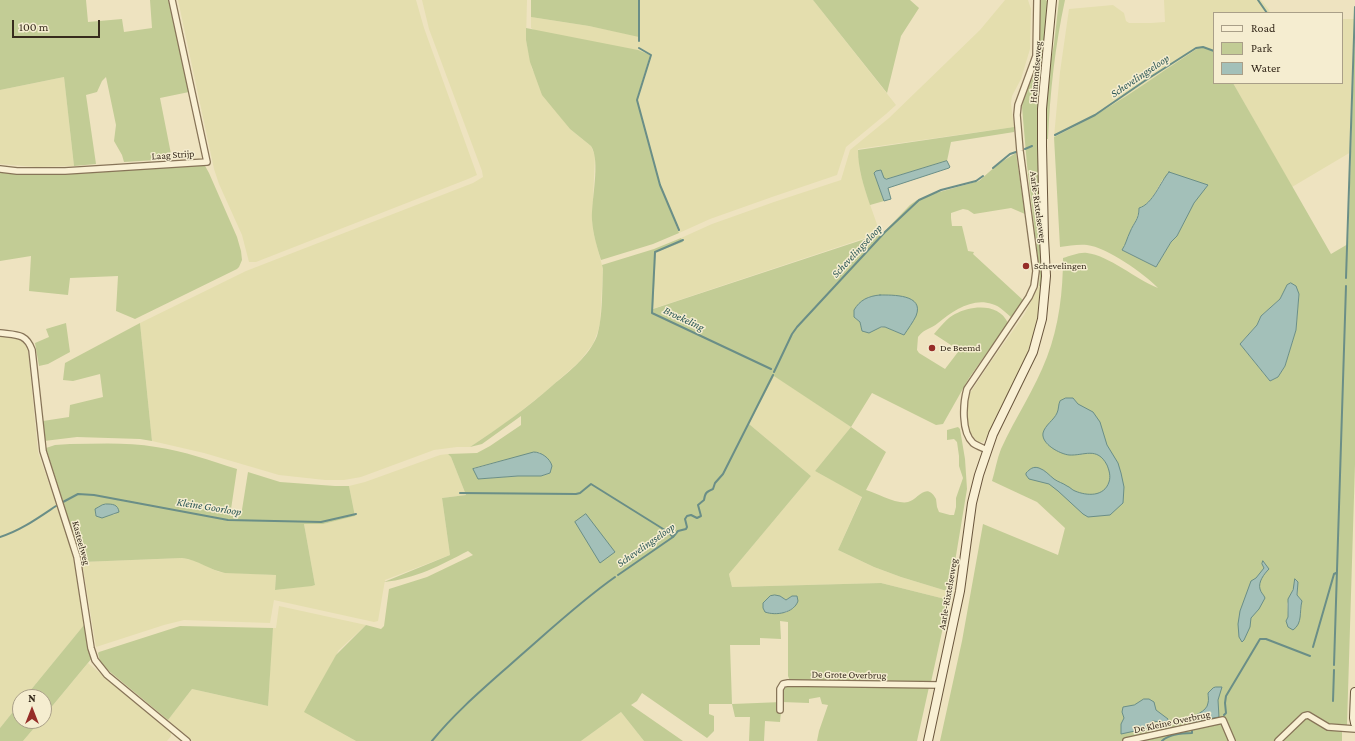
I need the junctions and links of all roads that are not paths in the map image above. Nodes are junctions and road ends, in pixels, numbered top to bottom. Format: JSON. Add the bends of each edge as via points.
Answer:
{"nodes":[{"id":1,"x":172,"y":0,"type":"edge"},
{"id":2,"x":1037,"y":0,"type":"edge"},
{"id":3,"x":1052,"y":0,"type":"edge"},
{"id":4,"x":1042,"y":146,"type":"joint"},
{"id":5,"x":1020,"y":151,"type":"joint"},
{"id":6,"x":0,"y":169,"type":"edge"},
{"id":7,"x":0,"y":333,"type":"edge"},
{"id":8,"x":987,"y":450,"type":"junction"},
{"id":9,"x":940,"y":685,"type":"junction"},
{"id":10,"x":1355,"y":692,"type":"edge"},
{"id":11,"x":780,"y":710,"type":"dead end"},
{"id":12,"x":1355,"y":723,"type":"edge"},
{"id":13,"x":1355,"y":729,"type":"edge"},
{"id":14,"x":187,"y":741,"type":"edge"},
{"id":15,"x":928,"y":741,"type":"edge"},
{"id":16,"x":1126,"y":741,"type":"edge"},
{"id":17,"x":1232,"y":741,"type":"edge"},
{"id":18,"x":1278,"y":741,"type":"edge"}],
"edges":[{"from":1,"to":6,"type":"street","name":"Laag Strijp","via":[[207,162],[66,171]]},
{"from":2,"to":5,"type":"street","name":"Helmondseweg","via":[[1036,56],[1018,105]]},
{"from":3,"to":4,"type":"street","name":"Helmondseweg","via":[[1044,82]]},
{"from":4,"to":8,"type":"street","name":"Aarle-Rixtelseweg","via":[[1046,276],[1042,319],[1033,352]]},
{"from":5,"to":8,"type":"street","name":"Aarle-Rixtelseweg","via":[[1036,271],[1029,297],[967,388],[964,398],[968,436],[973,443]]},
{"from":7,"to":14,"type":"street","name":"Kasteelweg","via":[[20,336],[30,343],[44,452],[77,556],[95,660],[107,675]]},
{"from":8,"to":9,"type":"street","name":"Aarle-Rixtelseweg","via":[[972,503],[960,591]]},
{"from":9,"to":11,"type":"street","name":"De Grote Overbrug","via":[[783,684],[780,689]]},
{"from":9,"to":15,"type":"street","name":"Aarle-Rixtelseweg"},
{"from":10,"to":12,"type":"street"},
{"from":13,"to":18,"type":"street","via":[[1328,727],[1308,715]]},
{"from":16,"to":17,"type":"street","name":"De Kleine Overbrug","via":[[1223,720]]}]}
